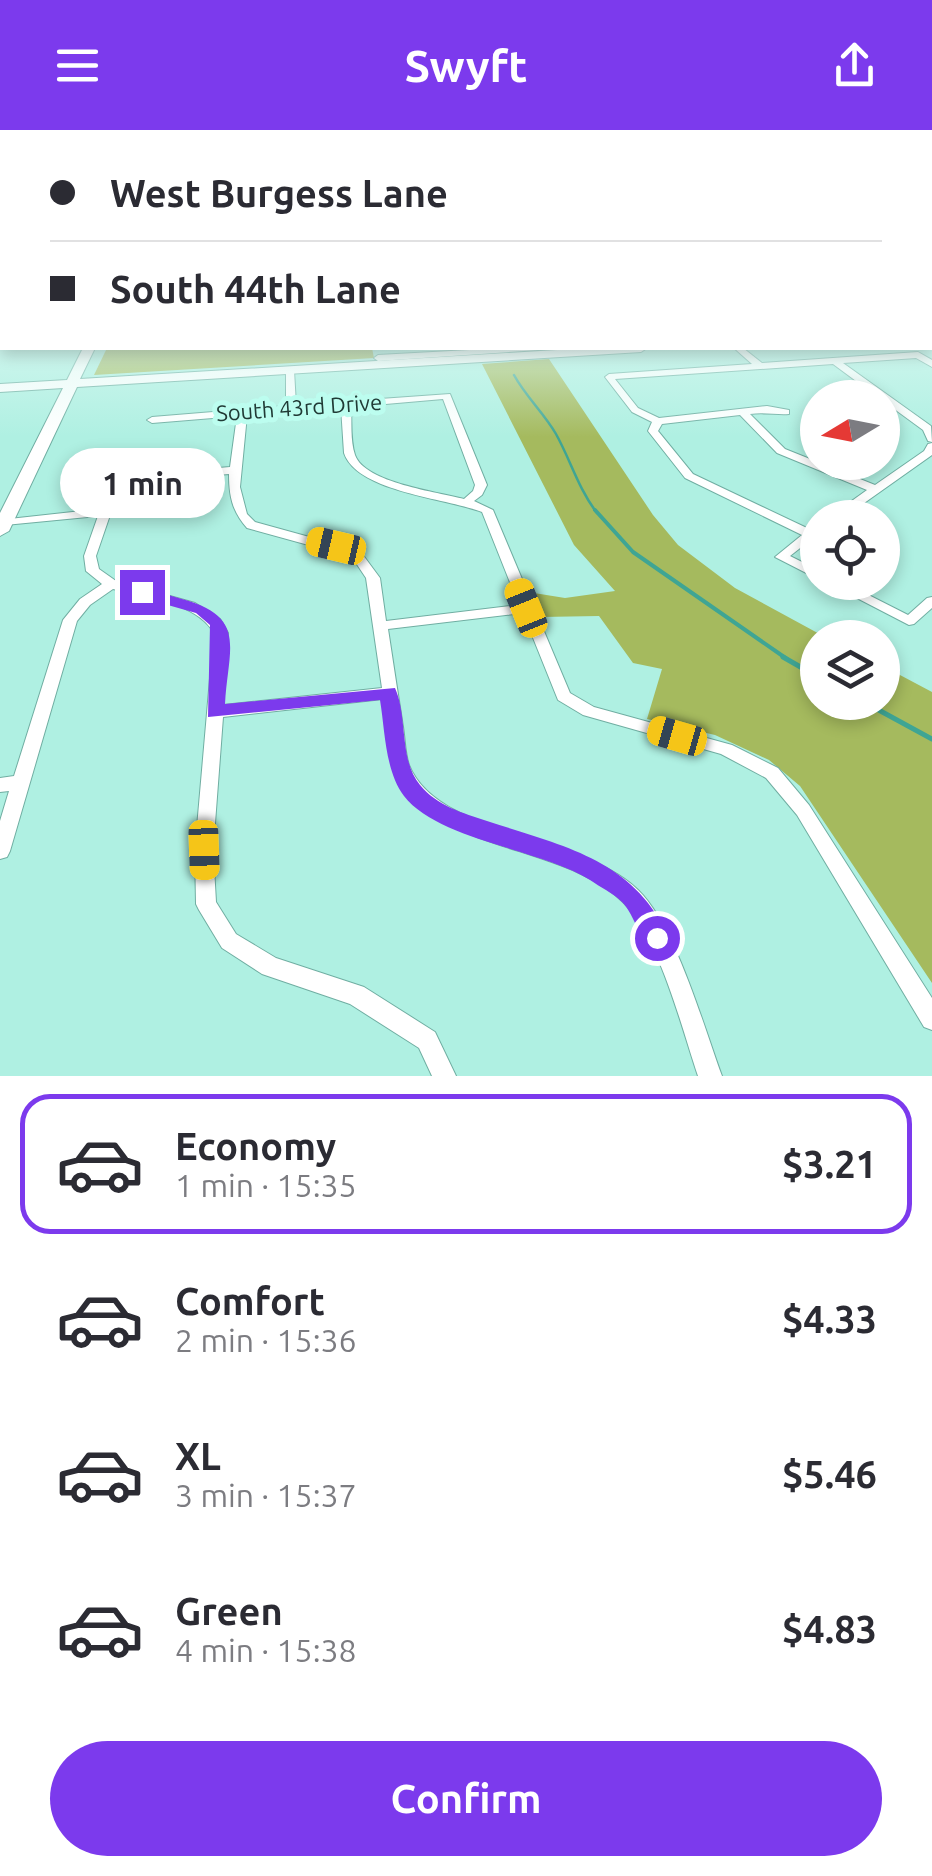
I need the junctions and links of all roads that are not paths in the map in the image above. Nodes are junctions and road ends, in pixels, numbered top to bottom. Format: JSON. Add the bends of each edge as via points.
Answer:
{"nodes":[{"id":1,"x":88,"y":350,"type":"edge"},
{"id":2,"x":458,"y":350,"type":"edge"},
{"id":3,"x":572,"y":350,"type":"edge"},
{"id":4,"x":740,"y":350,"type":"edge"},
{"id":5,"x":417,"y":351,"type":"edge"},
{"id":6,"x":378,"y":358,"type":"dead end"},
{"id":7,"x":835,"y":361,"type":"junction"},
{"id":8,"x":932,"y":364,"type":"edge"},
{"id":9,"x":760,"y":366,"type":"junction"},
{"id":10,"x":290,"y":370,"type":"junction"},
{"id":11,"x":72,"y":383,"type":"junction"},
{"id":12,"x":0,"y":388,"type":"edge"},
{"id":13,"x":447,"y":396,"type":"joint"},
{"id":14,"x":346,"y":404,"type":"junction"},
{"id":15,"x":291,"y":407,"type":"junction"},
{"id":16,"x":243,"y":411,"type":"junction"},
{"id":17,"x":742,"y":411,"type":"junction"},
{"id":18,"x":786,"y":412,"type":"dead end"},
{"id":19,"x":152,"y":420,"type":"dead end"},
{"id":20,"x":658,"y":421,"type":"junction"},
{"id":21,"x":932,"y":442,"type":"edge"},
{"id":22,"x":238,"y":470,"type":"junction"},
{"id":23,"x":368,"y":476,"type":"joint"},
{"id":24,"x":875,"y":489,"type":"junction"},
{"id":25,"x":469,"y":500,"type":"junction"},
{"id":26,"x":859,"y":500,"type":"edge"},
{"id":27,"x":104,"y":512,"type":"junction"},
{"id":28,"x":800,"y":525,"type":"edge"},
{"id":29,"x":3,"y":526,"type":"edge"},
{"id":30,"x":800,"y":542,"type":"edge"},
{"id":31,"x":800,"y":567,"type":"edge"},
{"id":32,"x":111,"y":584,"type":"junction"},
{"id":33,"x":868,"y":600,"type":"edge"},
{"id":34,"x":932,"y":602,"type":"edge"},
{"id":35,"x":526,"y":608,"type":"junction"},
{"id":36,"x":378,"y":626,"type":"junction"},
{"id":37,"x":388,"y":692,"type":"junction"},
{"id":38,"x":215,"y":712,"type":"junction"},
{"id":39,"x":22,"y":782,"type":"junction"},
{"id":40,"x":0,"y":785,"type":"edge"},
{"id":41,"x":0,"y":851,"type":"edge"},
{"id":42,"x":932,"y":1019,"type":"edge"},
{"id":43,"x":444,"y":1076,"type":"edge"},
{"id":44,"x":710,"y":1076,"type":"edge"}],
"edges":[{"from":1,"to":11,"type":"main road"},
{"from":2,"to":5,"type":"street"},
{"from":3,"to":10,"type":"main road"},
{"from":4,"to":9,"type":"street"},
{"from":5,"to":6,"type":"street"},
{"from":7,"to":8,"type":"street","via":[[918,355]]},
{"from":7,"to":9,"type":"street"},
{"from":7,"to":21,"type":"street","via":[[927,428]]},
{"from":9,"to":20,"type":"street","via":[[608,377],[636,410]]},
{"from":10,"to":11,"type":"main road"},
{"from":10,"to":15,"type":"street"},
{"from":11,"to":12,"type":"main road"},
{"from":11,"to":29,"type":"main road"},
{"from":13,"to":14,"type":"street","name":"South 43rd Drive"},
{"from":13,"to":25,"type":"street","via":[[480,486]]},
{"from":14,"to":15,"type":"street","name":"South 43rd Drive"},
{"from":14,"to":23,"type":"street","via":[[350,458]]},
{"from":15,"to":16,"type":"street","name":"South 43rd Drive"},
{"from":16,"to":19,"type":"street","name":"South 43rd Drive"},
{"from":16,"to":22,"type":"street"},
{"from":17,"to":18,"type":"street"},
{"from":17,"to":20,"type":"street"},
{"from":17,"to":24,"type":"street","via":[[780,451]]},
{"from":20,"to":28,"type":"street","via":[[653,431],[689,476]]},
{"from":21,"to":24,"type":"street","via":[[928,453]]},
{"from":22,"to":27,"type":"street","via":[[116,480]]},
{"from":22,"to":36,"type":"street","via":[[234,503],[251,526],[336,546],[364,562],[373,578]]},
{"from":23,"to":25,"type":"street"},
{"from":24,"to":26,"type":"street"},
{"from":25,"to":35,"type":"street","via":[[487,510]]},
{"from":27,"to":29,"type":"street"},
{"from":27,"to":32,"type":"street","via":[[90,556],[93,571]]},
{"from":30,"to":31,"type":"street","via":[[781,558]]},
{"from":32,"to":38,"type":"street","via":[[202,610],[218,622]]},
{"from":32,"to":39,"type":"street","via":[[70,620]]},
{"from":33,"to":34,"type":"street","via":[[910,621]]},
{"from":35,"to":36,"type":"street"},
{"from":35,"to":42,"type":"street","via":[[564,696],[589,711],[726,750],[772,773],[803,810]]},
{"from":36,"to":37,"type":"street"},
{"from":37,"to":38,"type":"street"},
{"from":37,"to":44,"type":"street","via":[[412,790],[442,815],[550,851],[631,895],[657,938]]},
{"from":38,"to":43,"type":"street","via":[[206,904],[229,941],[270,967],[356,995],[426,1040]]},
{"from":39,"to":40,"type":"street"},
{"from":39,"to":41,"type":"street"}]}
